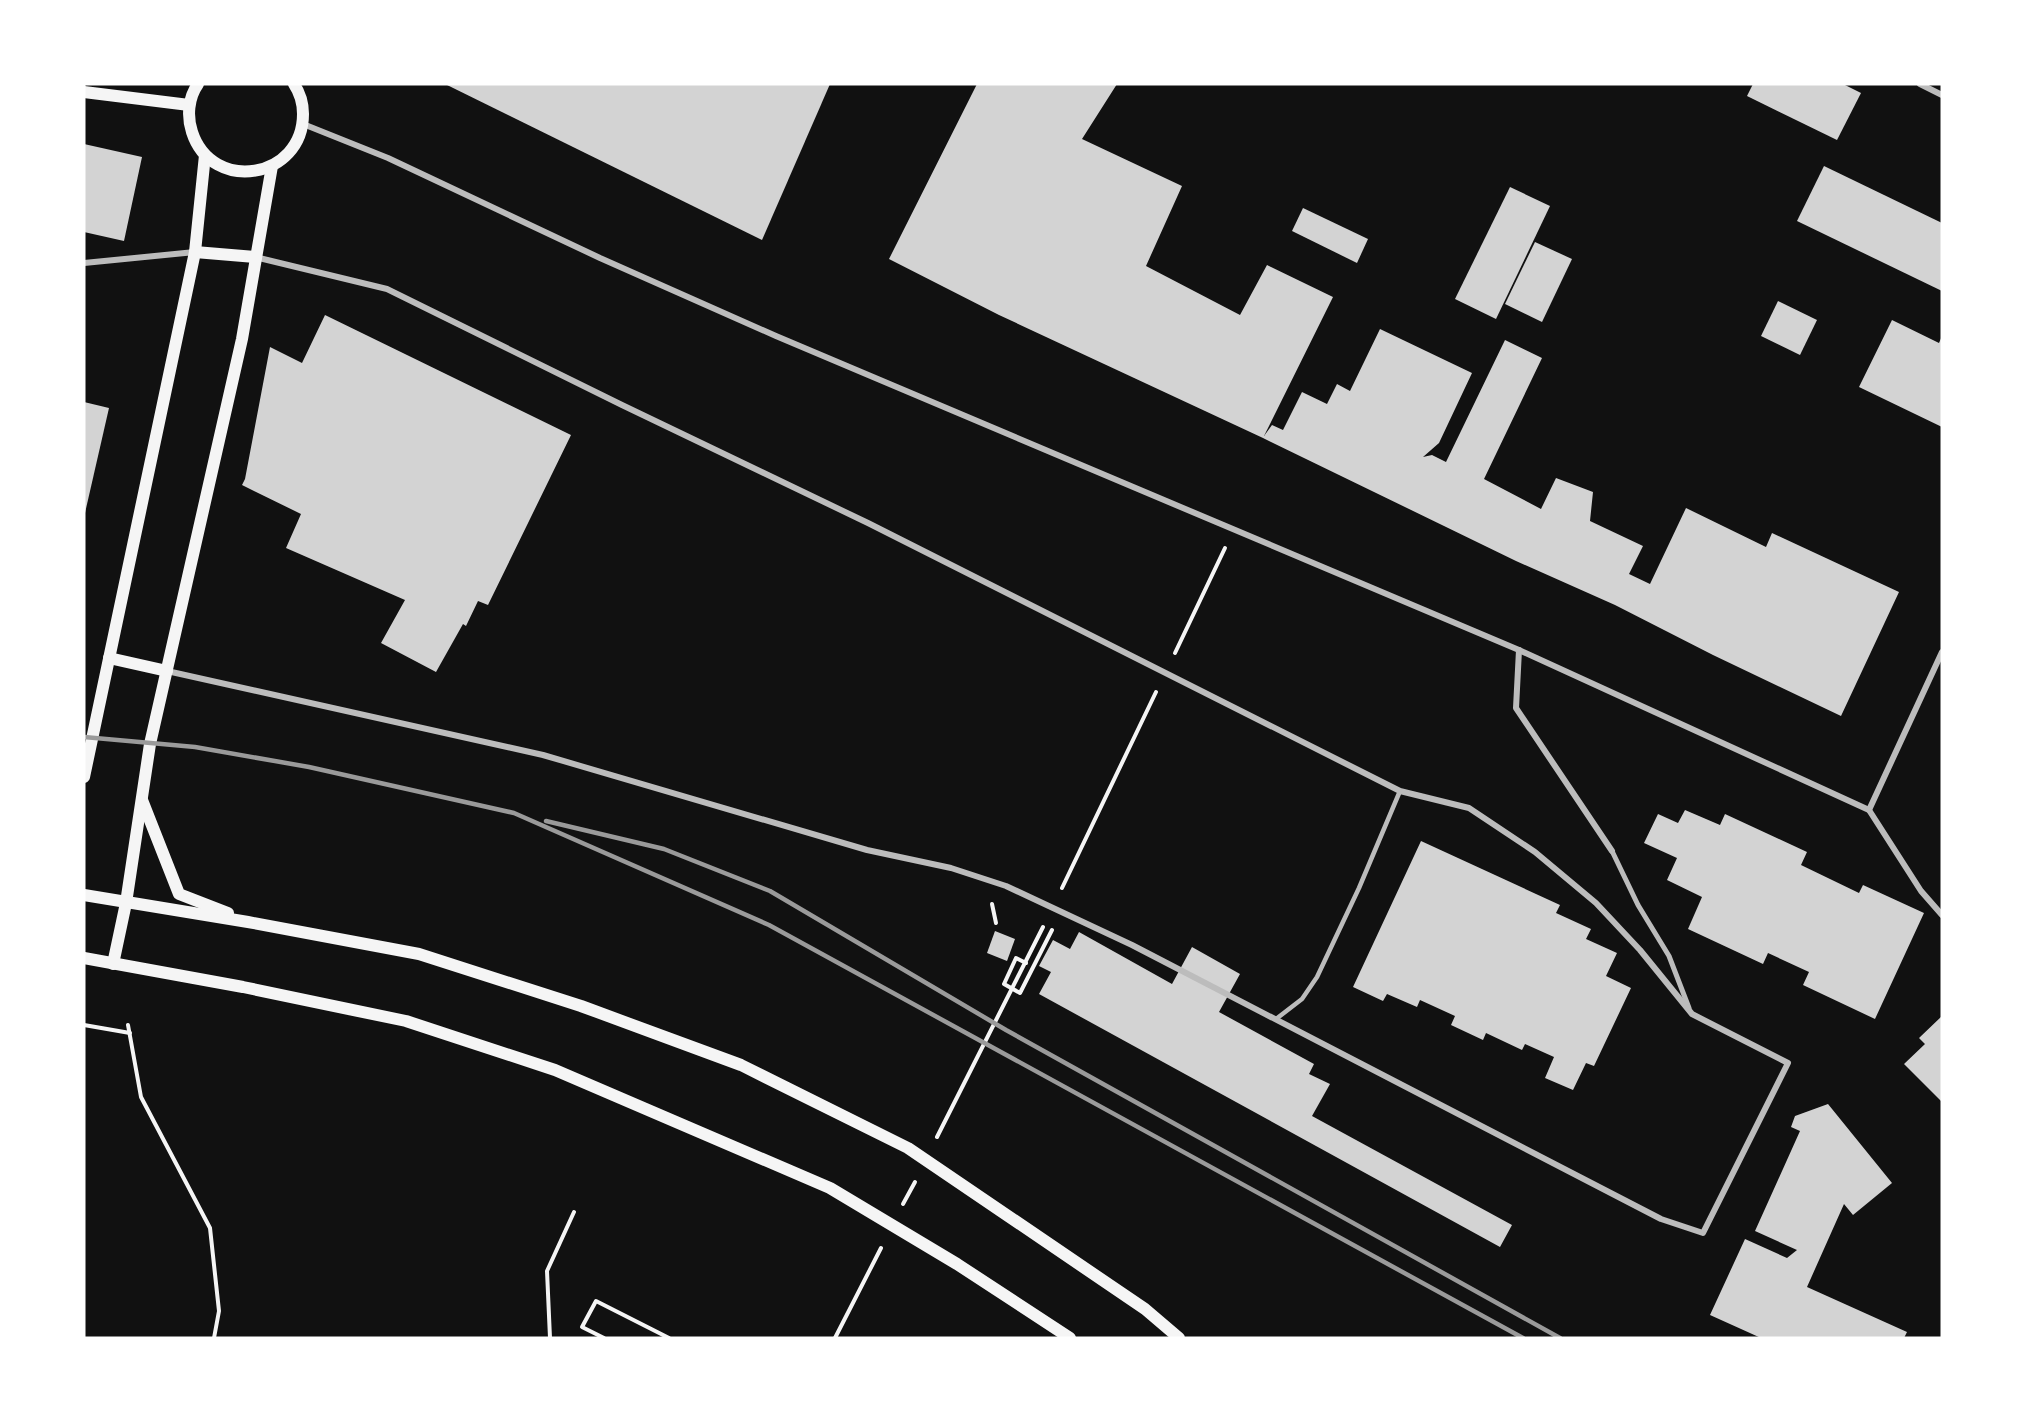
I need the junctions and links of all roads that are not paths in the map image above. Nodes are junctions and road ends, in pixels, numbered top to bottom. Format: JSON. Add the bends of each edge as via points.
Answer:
{"nodes":[{"id":1,"x":198,"y":84,"type":"edge"},
{"id":2,"x":294,"y":84,"type":"edge"},
{"id":3,"x":1920,"y":84,"type":"edge"},
{"id":4,"x":84,"y":92,"type":"edge"},
{"id":5,"x":1942,"y":95,"type":"edge"},
{"id":6,"x":189,"y":105,"type":"junction"},
{"id":7,"x":303,"y":124,"type":"junction"},
{"id":8,"x":205,"y":155,"type":"junction"},
{"id":9,"x":272,"y":166,"type":"junction"},
{"id":10,"x":195,"y":252,"type":"junction"},
{"id":11,"x":255,"y":257,"type":"junction"},
{"id":12,"x":84,"y":262,"type":"edge"},
{"id":13,"x":1519,"y":650,"type":"junction"},
{"id":14,"x":1942,"y":652,"type":"edge"},
{"id":15,"x":109,"y":658,"type":"junction"},
{"id":16,"x":167,"y":671,"type":"junction"},
{"id":17,"x":84,"y":777,"type":"edge"},
{"id":18,"x":1400,"y":791,"type":"junction"},
{"id":19,"x":142,"y":798,"type":"junction"},
{"id":20,"x":1869,"y":810,"type":"junction"},
{"id":21,"x":1612,"y":851,"type":"joint"},
{"id":22,"x":84,"y":896,"type":"edge"},
{"id":23,"x":126,"y":903,"type":"junction"},
{"id":24,"x":1942,"y":915,"type":"edge"},
{"id":25,"x":248,"y":922,"type":"junction"},
{"id":26,"x":84,"y":958,"type":"edge"},
{"id":27,"x":113,"y":964,"type":"junction"},
{"id":28,"x":1692,"y":1014,"type":"junction"},
{"id":29,"x":1276,"y":1019,"type":"junction"},
{"id":30,"x":1070,"y":1338,"type":"edge"},
{"id":31,"x":1179,"y":1338,"type":"edge"}],
"edges":[{"from":1,"to":6,"type":"main road"},
{"from":2,"to":7,"type":"main road","via":[[303,106]]},
{"from":3,"to":5,"type":"street"},
{"from":4,"to":6,"type":"main road"},
{"from":6,"to":8,"type":"main road","via":[[189,123]]},
{"from":7,"to":9,"type":"main road","via":[[297,141]]},
{"from":7,"to":13,"type":"street","via":[[388,158],[776,336]]},
{"from":8,"to":9,"type":"main road","via":[[236,171],[255,172]]},
{"from":8,"to":10,"type":"main road"},
{"from":9,"to":11,"type":"main road"},
{"from":10,"to":11,"type":"main road"},
{"from":10,"to":12,"type":"street"},
{"from":10,"to":15,"type":"main road"},
{"from":11,"to":16,"type":"main road","via":[[242,339]]},
{"from":11,"to":18,"type":"street","via":[[387,289],[868,523]]},
{"from":13,"to":20,"type":"street"},
{"from":13,"to":21,"type":"street","via":[[1516,708]]},
{"from":14,"to":20,"type":"street"},
{"from":15,"to":16,"type":"main road"},
{"from":15,"to":17,"type":"main road"},
{"from":16,"to":19,"type":"main road"},
{"from":16,"to":29,"type":"street","via":[[543,755],[867,850],[951,868],[1006,886],[1062,912]]},
{"from":18,"to":28,"type":"street","via":[[1469,808],[1535,852],[1596,903]]},
{"from":18,"to":29,"type":"lane","via":[[1317,977],[1302,999]]},
{"from":19,"to":23,"type":"main road"},
{"from":19,"to":25,"type":"main road","via":[[179,894]]},
{"from":20,"to":24,"type":"street","via":[[1921,891]]},
{"from":21,"to":28,"type":"street","via":[[1638,905],[1670,956]]},
{"from":22,"to":23,"type":"main road"},
{"from":23,"to":25,"type":"main road"},
{"from":23,"to":27,"type":"main road"},
{"from":25,"to":31,"type":"main road","via":[[419,954],[581,1006],[741,1065],[908,1148],[1145,1309]]},
{"from":26,"to":27,"type":"main road"},
{"from":27,"to":30,"type":"main road","via":[[406,1021],[555,1070],[830,1188]]},
{"from":28,"to":29,"type":"street","via":[[1788,1063],[1703,1233],[1661,1219]]}]}
